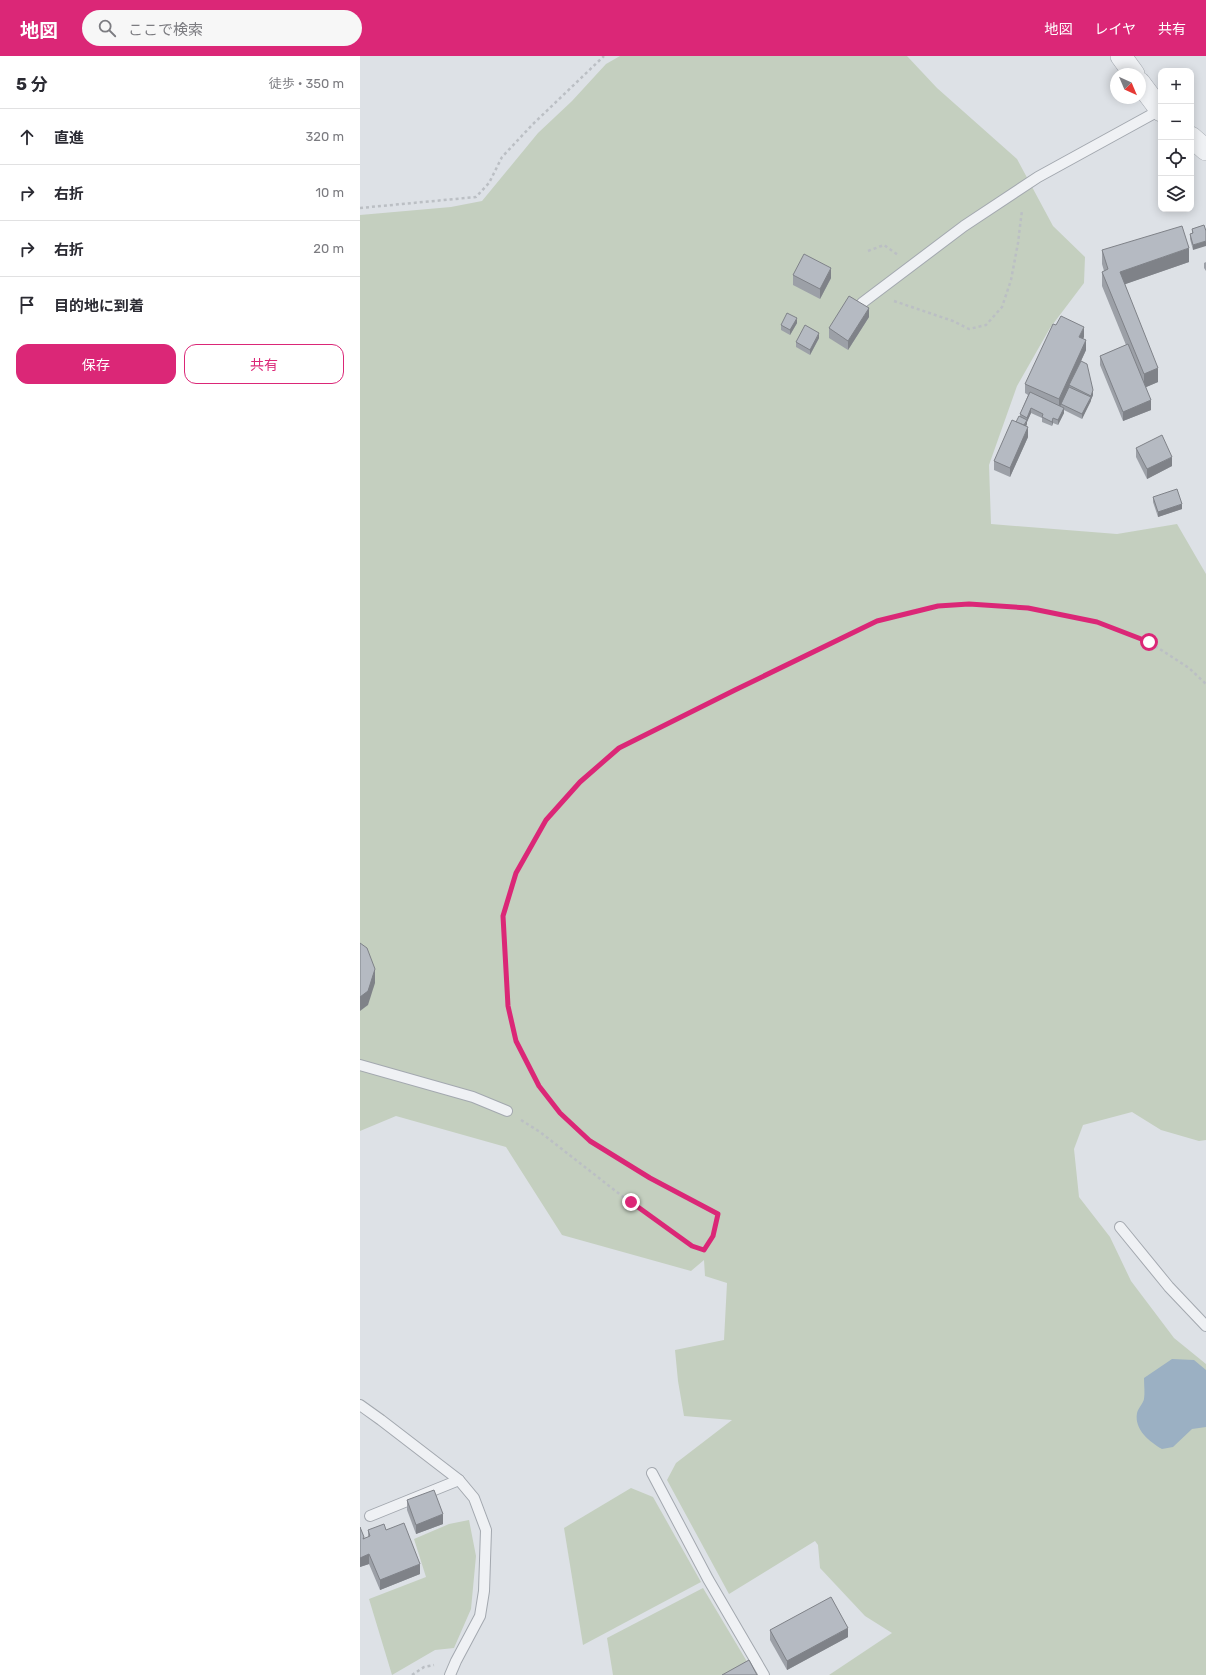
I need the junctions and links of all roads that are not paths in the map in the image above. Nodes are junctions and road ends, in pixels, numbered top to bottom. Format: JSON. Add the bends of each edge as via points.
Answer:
{"nodes":[{"id":1,"x":1121,"y":56,"type":"edge"},
{"id":2,"x":1130,"y":68,"type":"edge"},
{"id":3,"x":1146,"y":91,"type":"edge"},
{"id":4,"x":1158,"y":108,"type":"edge"},
{"id":5,"x":1158,"y":112,"type":"edge"},
{"id":6,"x":1194,"y":140,"type":"edge"},
{"id":7,"x":1206,"y":150,"type":"edge"},
{"id":8,"x":862,"y":303,"type":"edge"},
{"id":9,"x":360,"y":1064,"type":"edge"},
{"id":10,"x":507,"y":1111,"type":"road end"},
{"id":11,"x":1120,"y":1227,"type":"dead end"},
{"id":12,"x":1206,"y":1326,"type":"edge"},
{"id":13,"x":360,"y":1405,"type":"edge"},
{"id":14,"x":652,"y":1473,"type":"dead end"},
{"id":15,"x":458,"y":1480,"type":"junction"},
{"id":16,"x":370,"y":1516,"type":"dead end"},
{"id":17,"x":450,"y":1675,"type":"edge"},
{"id":18,"x":764,"y":1675,"type":"edge"}],
"edges":[{"from":1,"to":2,"type":"street"},
{"from":3,"to":4,"type":"street"},
{"from":5,"to":8,"type":"lane","via":[[1038,177],[964,226]]},
{"from":6,"to":7,"type":"street"},
{"from":9,"to":10,"type":"lane","via":[[473,1097]]},
{"from":11,"to":12,"type":"lane","via":[[1169,1287]]},
{"from":13,"to":15,"type":"lane"},
{"from":14,"to":18,"type":"lane","via":[[708,1579]]},
{"from":15,"to":16,"type":"lane"},
{"from":15,"to":17,"type":"lane","via":[[474,1498],[486,1530],[484,1592],[480,1616]]}]}
